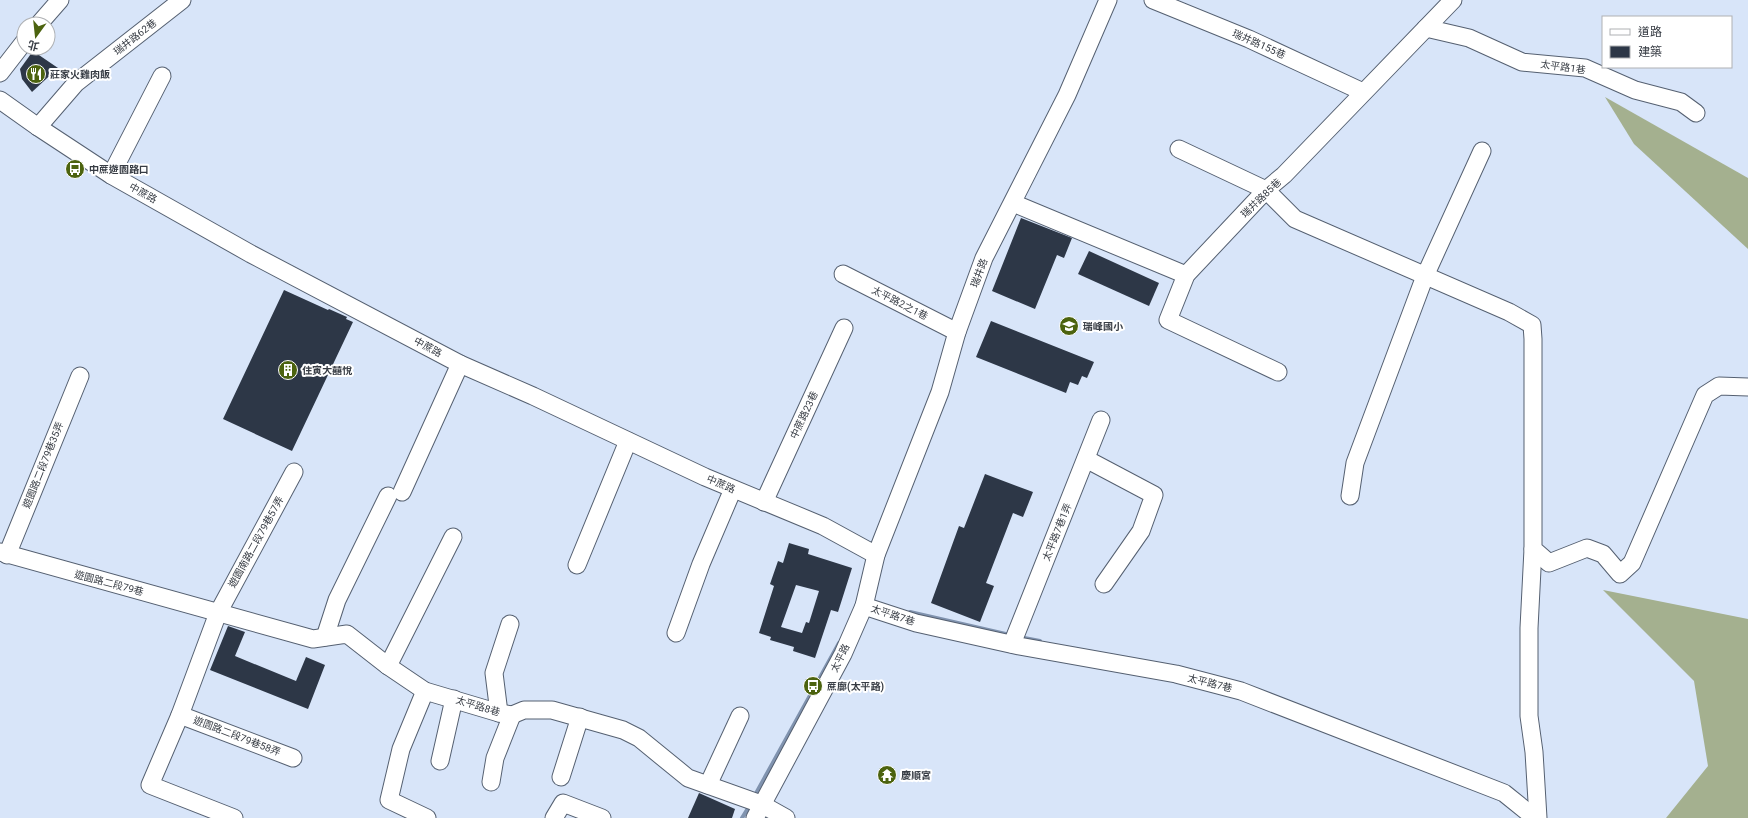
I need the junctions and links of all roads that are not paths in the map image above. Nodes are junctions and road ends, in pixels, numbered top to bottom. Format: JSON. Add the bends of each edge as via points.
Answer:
{"nodes":[{"id":1,"x":60,"y":0,"type":"edge"},
{"id":2,"x":182,"y":0,"type":"edge"},
{"id":3,"x":1108,"y":0,"type":"edge"},
{"id":4,"x":1153,"y":0,"type":"edge"},
{"id":5,"x":1453,"y":0,"type":"edge"},
{"id":6,"x":46,"y":16,"type":"edge"},
{"id":7,"x":1426,"y":28,"type":"junction"},
{"id":8,"x":16,"y":52,"type":"edge"},
{"id":9,"x":0,"y":72,"type":"edge"},
{"id":10,"x":162,"y":76,"type":"dead end"},
{"id":11,"x":1363,"y":92,"type":"junction"},
{"id":12,"x":0,"y":100,"type":"edge"},
{"id":13,"x":1696,"y":113,"type":"dead end"},
{"id":14,"x":38,"y":127,"type":"junction"},
{"id":15,"x":1179,"y":149,"type":"dead end"},
{"id":16,"x":1482,"y":151,"type":"dead end"},
{"id":17,"x":111,"y":175,"type":"junction"},
{"id":18,"x":1266,"y":190,"type":"junction"},
{"id":19,"x":1013,"y":203,"type":"junction"},
{"id":20,"x":843,"y":274,"type":"dead end"},
{"id":21,"x":1186,"y":275,"type":"junction"},
{"id":22,"x":1425,"y":276,"type":"junction"},
{"id":23,"x":844,"y":328,"type":"dead end"},
{"id":24,"x":957,"y":332,"type":"junction"},
{"id":25,"x":460,"y":364,"type":"junction"},
{"id":26,"x":1278,"y":372,"type":"dead end"},
{"id":27,"x":80,"y":376,"type":"dead end"},
{"id":28,"x":1748,"y":387,"type":"edge"},
{"id":29,"x":1101,"y":420,"type":"dead end"},
{"id":30,"x":628,"y":441,"type":"junction"},
{"id":31,"x":1086,"y":459,"type":"junction"},
{"id":32,"x":294,"y":472,"type":"dead end"},
{"id":33,"x":733,"y":489,"type":"junction"},
{"id":34,"x":1350,"y":496,"type":"dead end"},
{"id":35,"x":764,"y":502,"type":"junction"},
{"id":36,"x":453,"y":537,"type":"dead end"},
{"id":37,"x":1533,"y":549,"type":"junction"},
{"id":38,"x":4,"y":553,"type":"edge"},
{"id":39,"x":876,"y":556,"type":"junction"},
{"id":40,"x":577,"y":564,"type":"dead end"},
{"id":41,"x":1104,"y":584,"type":"dead end"},
{"id":42,"x":864,"y":606,"type":"junction"},
{"id":43,"x":218,"y":613,"type":"junction"},
{"id":44,"x":510,"y":624,"type":"dead end"},
{"id":45,"x":676,"y":633,"type":"dead end"},
{"id":46,"x":325,"y":638,"type":"junction"},
{"id":47,"x":1012,"y":644,"type":"junction"},
{"id":48,"x":388,"y":666,"type":"junction"},
{"id":49,"x":425,"y":691,"type":"junction"},
{"id":50,"x":454,"y":699,"type":"junction"},
{"id":51,"x":180,"y":714,"type":"junction"},
{"id":52,"x":506,"y":714,"type":"junction"},
{"id":53,"x":740,"y":716,"type":"dead end"},
{"id":54,"x":580,"y":717,"type":"junction"},
{"id":55,"x":293,"y":758,"type":"dead end"},
{"id":56,"x":440,"y":762,"type":"dead end"},
{"id":57,"x":561,"y":777,"type":"dead end"},
{"id":58,"x":491,"y":782,"type":"dead end"},
{"id":59,"x":708,"y":785,"type":"junction"},
{"id":60,"x":758,"y":811,"type":"edge"},
{"id":61,"x":234,"y":818,"type":"edge"},
{"id":62,"x":427,"y":818,"type":"edge"},
{"id":63,"x":554,"y":818,"type":"edge"},
{"id":64,"x":602,"y":818,"type":"edge"},
{"id":65,"x":786,"y":818,"type":"edge"},
{"id":66,"x":1537,"y":818,"type":"edge"}],
"edges":[{"from":1,"to":6,"type":"street"},
{"from":2,"to":14,"type":"street","name":"瑞井路62巷","via":[[76,83]]},
{"from":3,"to":19,"type":"street","name":"瑞井路","via":[[1067,95]]},
{"from":4,"to":11,"type":"street","name":"瑞井路155巷","via":[[1249,39]]},
{"from":5,"to":7,"type":"street","name":"瑞井路85巷"},
{"from":7,"to":11,"type":"street","name":"瑞井路85巷"},
{"from":7,"to":13,"type":"street","name":"太平路1巷","via":[[1469,38],[1522,62],[1585,68],[1635,90],[1681,102]]},
{"from":8,"to":9,"type":"street"},
{"from":10,"to":17,"type":"street"},
{"from":11,"to":18,"type":"street","name":"瑞井路85巷","via":[[1284,175]]},
{"from":12,"to":14,"type":"street","name":"中蔗路"},
{"from":14,"to":17,"type":"street","name":"中蔗路"},
{"from":15,"to":18,"type":"street"},
{"from":16,"to":22,"type":"street"},
{"from":17,"to":25,"type":"street","name":"中蔗路","via":[[251,254]]},
{"from":18,"to":21,"type":"street","name":"瑞井路85巷"},
{"from":18,"to":22,"type":"street","via":[[1295,219]]},
{"from":19,"to":21,"type":"street"},
{"from":19,"to":24,"type":"street","name":"瑞井路","via":[[984,258]]},
{"from":20,"to":24,"type":"street","name":"太平路2之1巷"},
{"from":21,"to":26,"type":"street","name":"瑞井路85巷","via":[[1168,320]]},
{"from":22,"to":34,"type":"street","via":[[1355,463]]},
{"from":22,"to":37,"type":"street","via":[[1532,325]]},
{"from":23,"to":35,"type":"street","name":"中蔗路23巷"},
{"from":24,"to":39,"type":"street","name":"瑞井路","via":[[940,392]]},
{"from":25,"to":30,"type":"street","name":"中蔗路"},
{"from":25,"to":46,"type":"street","via":[[338,600]]},
{"from":27,"to":38,"type":"street","name":"遊園路二段79巷35弄"},
{"from":28,"to":37,"type":"street","via":[[1719,386],[1706,395],[1632,563],[1620,574],[1603,554],[1587,548],[1549,562]]},
{"from":29,"to":31,"type":"street","name":"太平路7巷1弄"},
{"from":30,"to":33,"type":"street","name":"中蔗路"},
{"from":30,"to":40,"type":"street"},
{"from":31,"to":41,"type":"street","via":[[1154,495],[1141,531]]},
{"from":31,"to":47,"type":"street","name":"太平路7巷1弄"},
{"from":32,"to":43,"type":"street","name":"遊園南路二段79巷57弄"},
{"from":33,"to":35,"type":"street","name":"中蔗路"},
{"from":33,"to":45,"type":"street","via":[[701,564]]},
{"from":35,"to":39,"type":"street","name":"中蔗路","via":[[823,526]]},
{"from":36,"to":48,"type":"street"},
{"from":37,"to":66,"type":"street","via":[[1529,628],[1529,716],[1534,752]]},
{"from":38,"to":43,"type":"street","name":"遊園路二段79巷"},
{"from":39,"to":42,"type":"street","name":"太平路"},
{"from":42,"to":47,"type":"street","name":"太平路7巷","via":[[916,623]]},
{"from":42,"to":60,"type":"street","name":"太平路","via":[[843,654]]},
{"from":43,"to":46,"type":"street","name":"太平路8巷","via":[[313,639]]},
{"from":43,"to":51,"type":"street","name":"遊園路二段79巷58弄"},
{"from":44,"to":52,"type":"street","via":[[494,673]]},
{"from":46,"to":48,"type":"street","name":"太平路8巷","via":[[347,634]]},
{"from":47,"to":66,"type":"street","name":"太平路7巷","via":[[1176,674],[1241,691],[1504,793]]},
{"from":48,"to":49,"type":"street","name":"太平路8巷"},
{"from":49,"to":50,"type":"street","name":"太平路8巷"},
{"from":49,"to":62,"type":"street","via":[[401,749],[389,800]]},
{"from":50,"to":52,"type":"street","name":"太平路8巷"},
{"from":50,"to":56,"type":"street"},
{"from":51,"to":55,"type":"street","name":"遊園路二段79巷58弄"},
{"from":51,"to":61,"type":"street","name":"遊園路二段79巷58弄","via":[[150,785]]},
{"from":52,"to":54,"type":"street","name":"太平路8巷","via":[[524,710],[552,710]]},
{"from":52,"to":58,"type":"street"},
{"from":53,"to":59,"type":"street"},
{"from":54,"to":57,"type":"street"},
{"from":54,"to":59,"type":"street","name":"太平路8巷","via":[[623,730],[639,738],[688,778]]},
{"from":59,"to":60,"type":"street","name":"太平路8巷"},
{"from":60,"to":65,"type":"street","name":"太平路8巷"},
{"from":63,"to":64,"type":"street","via":[[562,803]]}]}
